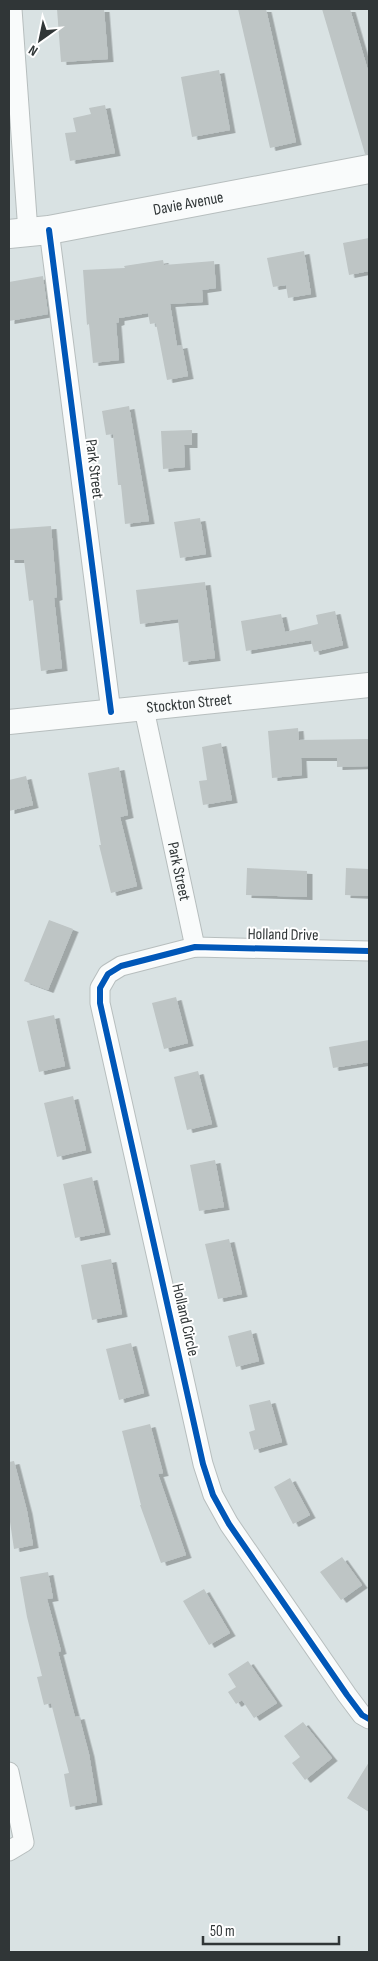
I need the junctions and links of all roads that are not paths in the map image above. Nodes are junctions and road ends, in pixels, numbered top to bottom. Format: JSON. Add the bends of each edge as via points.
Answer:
{"nodes":[{"id":1,"x":12,"y":9,"type":"edge"},
{"id":2,"x":369,"y":169,"type":"edge"},
{"id":3,"x":28,"y":232,"type":"edge"},
{"id":4,"x":369,"y":685,"type":"edge"},
{"id":5,"x":144,"y":710,"type":"junction"},
{"id":6,"x":111,"y":712,"type":"junction"},
{"id":7,"x":9,"y":722,"type":"edge"},
{"id":8,"x":195,"y":947,"type":"junction"},
{"id":9,"x":369,"y":951,"type":"edge"},
{"id":10,"x":369,"y":1719,"type":"edge"},
{"id":11,"x":9,"y":1772,"type":"edge"},
{"id":12,"x":9,"y":1851,"type":"edge"}],
"edges":[{"from":1,"to":3,"type":"street","name":"Park Street"},
{"from":2,"to":3,"type":"main road","name":"Davie Avenue"},
{"from":3,"to":6,"type":"street","name":"Park Street"},
{"from":4,"to":5,"type":"street","name":"Stockton Street"},
{"from":5,"to":6,"type":"street","name":"Stockton Street"},
{"from":5,"to":8,"type":"street","name":"Park Street"},
{"from":6,"to":7,"type":"street","name":"Stockton Street"},
{"from":8,"to":9,"type":"street","name":"Holland Drive"},
{"from":8,"to":10,"type":"street","name":"Holland Circle","via":[[121,966],[108,974],[100,988],[100,1003],[201,1454],[213,1495],[229,1524],[347,1695]]},
{"from":11,"to":12,"type":"street","via":[[24,1842]]}]}
